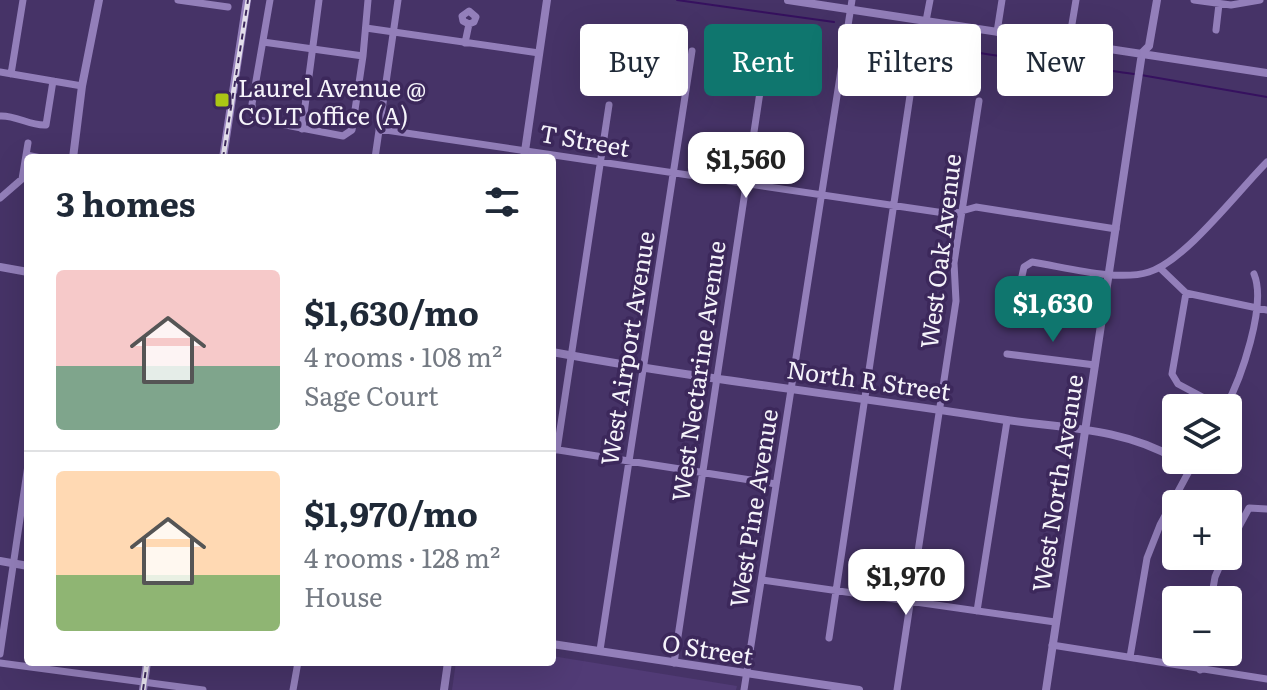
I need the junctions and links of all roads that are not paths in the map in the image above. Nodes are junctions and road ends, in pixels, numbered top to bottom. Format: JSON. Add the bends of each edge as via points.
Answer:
{"nodes":[{"id":1,"x":23,"y":0,"type":"edge"},
{"id":2,"x":99,"y":0,"type":"edge"},
{"id":3,"x":178,"y":0,"type":"edge"},
{"id":4,"x":247,"y":0,"type":"edge"},
{"id":5,"x":270,"y":0,"type":"edge"},
{"id":6,"x":319,"y":0,"type":"edge"},
{"id":7,"x":368,"y":0,"type":"edge"},
{"id":8,"x":398,"y":0,"type":"edge"},
{"id":9,"x":547,"y":0,"type":"edge"},
{"id":10,"x":788,"y":0,"type":"edge"},
{"id":11,"x":930,"y":0,"type":"edge"},
{"id":12,"x":1002,"y":0,"type":"edge"},
{"id":13,"x":1076,"y":0,"type":"edge"},
{"id":14,"x":1157,"y":0,"type":"edge"},
{"id":15,"x":1194,"y":0,"type":"edge"},
{"id":16,"x":1260,"y":0,"type":"edge"},
{"id":17,"x":1219,"y":4,"type":"junction"},
{"id":18,"x":850,"y":5,"type":"edge"},
{"id":19,"x":228,"y":7,"type":"dead end"},
{"id":20,"x":926,"y":21,"type":"junction"},
{"id":21,"x":469,"y":24,"type":"dead end"},
{"id":22,"x":998,"y":24,"type":"edge"},
{"id":23,"x":1072,"y":24,"type":"edge"},
{"id":24,"x":366,"y":28,"type":"junction"},
{"id":25,"x":1216,"y":30,"type":"dead end"},
{"id":26,"x":394,"y":32,"type":"junction"},
{"id":27,"x":997,"y":32,"type":"edge"},
{"id":28,"x":263,"y":42,"type":"junction"},
{"id":29,"x":465,"y":43,"type":"junction"},
{"id":30,"x":313,"y":51,"type":"junction"},
{"id":31,"x":692,"y":51,"type":"dead end"},
{"id":32,"x":1113,"y":52,"type":"edge"},
{"id":33,"x":539,"y":53,"type":"junction"},
{"id":34,"x":363,"y":56,"type":"junction"},
{"id":35,"x":1141,"y":58,"type":"junction"},
{"id":36,"x":0,"y":72,"type":"edge"},
{"id":37,"x":1267,"y":73,"type":"edge"},
{"id":38,"x":11,"y":74,"type":"junction"},
{"id":39,"x":53,"y":81,"type":"junction"},
{"id":40,"x":82,"y":86,"type":"junction"},
{"id":41,"x":759,"y":96,"type":"edge"},
{"id":42,"x":910,"y":96,"type":"edge"},
{"id":43,"x":979,"y":101,"type":"dead end"},
{"id":44,"x":609,"y":105,"type":"dead end"},
{"id":45,"x":0,"y":116,"type":"edge"},
{"id":46,"x":302,"y":129,"type":"junction"},
{"id":47,"x":379,"y":129,"type":"junction"},
{"id":48,"x":28,"y":143,"type":"dead end"},
{"id":49,"x":524,"y":153,"type":"edge"},
{"id":50,"x":26,"y":154,"type":"edge"},
{"id":51,"x":74,"y":154,"type":"edge"},
{"id":52,"x":224,"y":154,"type":"edge"},
{"id":53,"x":376,"y":154,"type":"edge"},
{"id":54,"x":556,"y":156,"type":"edge"},
{"id":55,"x":601,"y":161,"type":"junction"},
{"id":56,"x":1267,"y":162,"type":"edge"},
{"id":57,"x":24,"y":167,"type":"edge"},
{"id":58,"x":673,"y":173,"type":"junction"},
{"id":59,"x":745,"y":184,"type":"junction"},
{"id":60,"x":820,"y":195,"type":"junction"},
{"id":61,"x":0,"y":198,"type":"edge"},
{"id":62,"x":894,"y":206,"type":"junction"},
{"id":63,"x":961,"y":213,"type":"junction"},
{"id":64,"x":1116,"y":229,"type":"junction"},
{"id":65,"x":0,"y":267,"type":"edge"},
{"id":66,"x":1160,"y":268,"type":"junction"},
{"id":67,"x":24,"y":271,"type":"edge"},
{"id":68,"x":1109,"y":274,"type":"junction"},
{"id":69,"x":1254,"y":274,"type":"dead end"},
{"id":70,"x":1020,"y":285,"type":"dead end"},
{"id":71,"x":1186,"y":293,"type":"junction"},
{"id":72,"x":1255,"y":308,"type":"junction"},
{"id":73,"x":1267,"y":310,"type":"edge"},
{"id":74,"x":556,"y":353,"type":"edge"},
{"id":75,"x":1007,"y":354,"type":"dead end"},
{"id":76,"x":572,"y":356,"type":"junction"},
{"id":77,"x":1095,"y":365,"type":"junction"},
{"id":78,"x":644,"y":366,"type":"junction"},
{"id":79,"x":716,"y":377,"type":"junction"},
{"id":80,"x":791,"y":388,"type":"junction"},
{"id":81,"x":1197,"y":394,"type":"edge"},
{"id":82,"x":1232,"y":394,"type":"edge"},
{"id":83,"x":864,"y":399,"type":"junction"},
{"id":84,"x":938,"y":410,"type":"junction"},
{"id":85,"x":1007,"y":421,"type":"junction"},
{"id":86,"x":1085,"y":430,"type":"junction"},
{"id":87,"x":556,"y":444,"type":"edge"},
{"id":88,"x":556,"y":450,"type":"edge"},
{"id":89,"x":1162,"y":452,"type":"edge"},
{"id":90,"x":629,"y":461,"type":"junction"},
{"id":91,"x":702,"y":472,"type":"junction"},
{"id":92,"x":1188,"y":474,"type":"edge"},
{"id":93,"x":776,"y":484,"type":"junction"},
{"id":94,"x":24,"y":491,"type":"edge"},
{"id":95,"x":1267,"y":509,"type":"edge"},
{"id":96,"x":1242,"y":521,"type":"edge"},
{"id":97,"x":0,"y":561,"type":"edge"},
{"id":98,"x":13,"y":563,"type":"junction"},
{"id":99,"x":24,"y":565,"type":"edge"},
{"id":100,"x":762,"y":580,"type":"junction"},
{"id":101,"x":835,"y":592,"type":"junction"},
{"id":102,"x":910,"y":602,"type":"junction"},
{"id":103,"x":977,"y":611,"type":"junction"},
{"id":104,"x":1055,"y":622,"type":"junction"},
{"id":105,"x":829,"y":638,"type":"dead end"},
{"id":106,"x":556,"y":644,"type":"edge"},
{"id":107,"x":1052,"y":645,"type":"junction"},
{"id":108,"x":600,"y":650,"type":"junction"},
{"id":109,"x":0,"y":654,"type":"edge"},
{"id":110,"x":1130,"y":657,"type":"junction"},
{"id":111,"x":0,"y":663,"type":"edge"},
{"id":112,"x":674,"y":663,"type":"junction"},
{"id":113,"x":146,"y":666,"type":"edge"},
{"id":114,"x":297,"y":666,"type":"edge"},
{"id":115,"x":447,"y":666,"type":"edge"},
{"id":116,"x":1201,"y":666,"type":"edge"},
{"id":117,"x":1200,"y":670,"type":"junction"},
{"id":118,"x":746,"y":674,"type":"junction"},
{"id":119,"x":1267,"y":679,"type":"edge"},
{"id":120,"x":144,"y":686,"type":"edge"},
{"id":121,"x":820,"y":687,"type":"edge"},
{"id":122,"x":203,"y":690,"type":"edge"},
{"id":123,"x":293,"y":690,"type":"edge"},
{"id":124,"x":444,"y":690,"type":"edge"},
{"id":125,"x":744,"y":690,"type":"edge"},
{"id":126,"x":859,"y":690,"type":"edge"},
{"id":127,"x":897,"y":690,"type":"edge"},
{"id":128,"x":1046,"y":690,"type":"edge"}],
"edges":[{"from":1,"to":38,"type":"street"},
{"from":2,"to":40,"type":"street"},
{"from":3,"to":19,"type":"street"},
{"from":4,"to":52,"type":"street"},
{"from":5,"to":28,"type":"street"},
{"from":6,"to":30,"type":"street"},
{"from":7,"to":24,"type":"street"},
{"from":8,"to":26,"type":"street"},
{"from":9,"to":33,"type":"street"},
{"from":10,"to":18,"type":"street"},
{"from":11,"to":20,"type":"street"},
{"from":12,"to":22,"type":"street"},
{"from":13,"to":23,"type":"street"},
{"from":14,"to":35,"type":"street","name":"West North Avenue","via":[[1149,46]]},
{"from":15,"to":17,"type":"street"},
{"from":16,"to":17,"type":"street"},
{"from":17,"to":25,"type":"street"},
{"from":18,"to":20,"type":"street"},
{"from":18,"to":60,"type":"street","name":"West Pine Avenue"},
{"from":20,"to":27,"type":"street"},
{"from":21,"to":29,"type":"street"},
{"from":24,"to":26,"type":"street"},
{"from":24,"to":34,"type":"street"},
{"from":26,"to":29,"type":"street"},
{"from":26,"to":47,"type":"street"},
{"from":28,"to":30,"type":"street"},
{"from":28,"to":46,"type":"street","via":[[254,119]]},
{"from":29,"to":33,"type":"street"},
{"from":30,"to":34,"type":"street"},
{"from":30,"to":46,"type":"street"},
{"from":31,"to":58,"type":"street","name":"West Airport Avenue"},
{"from":32,"to":35,"type":"street"},
{"from":33,"to":49,"type":"street"},
{"from":34,"to":46,"type":"street","via":[[352,130],[343,136]]},
{"from":35,"to":37,"type":"street"},
{"from":35,"to":64,"type":"street","name":"West North Avenue"},
{"from":36,"to":38,"type":"street"},
{"from":38,"to":39,"type":"street"},
{"from":39,"to":40,"type":"street"},
{"from":39,"to":45,"type":"street","via":[[46,125]]},
{"from":40,"to":51,"type":"street"},
{"from":41,"to":59,"type":"street","name":"West Nectarine Avenue"},
{"from":42,"to":62,"type":"street"},
{"from":43,"to":63,"type":"street","name":"West Oak Avenue"},
{"from":44,"to":55,"type":"street"},
{"from":47,"to":49,"type":"street","name":"T Street"},
{"from":47,"to":53,"type":"street"},
{"from":48,"to":50,"type":"street"},
{"from":54,"to":55,"type":"street","name":"T Street"},
{"from":55,"to":58,"type":"street","name":"T Street"},
{"from":55,"to":76,"type":"street"},
{"from":56,"to":66,"type":"street","via":[[1186,248]]},
{"from":57,"to":61,"type":"street","via":[[18,185]]},
{"from":58,"to":59,"type":"street","name":"T Street"},
{"from":58,"to":78,"type":"street","name":"West Airport Avenue"},
{"from":59,"to":60,"type":"street","name":"T Street"},
{"from":59,"to":79,"type":"street","name":"West Nectarine Avenue"},
{"from":60,"to":62,"type":"street","name":"T Street"},
{"from":60,"to":80,"type":"street","name":"West Pine Avenue"},
{"from":62,"to":63,"type":"street","name":"T Street"},
{"from":62,"to":83,"type":"street"},
{"from":63,"to":64,"type":"street","name":"T Street","via":[[976,207]]},
{"from":63,"to":84,"type":"street","name":"West Oak Avenue","via":[[954,263],[956,301]]},
{"from":64,"to":68,"type":"street","name":"West North Avenue"},
{"from":65,"to":67,"type":"street"},
{"from":66,"to":68,"type":"street"},
{"from":66,"to":71,"type":"street"},
{"from":68,"to":70,"type":"street","via":[[1032,262],[1024,267]]},
{"from":68,"to":77,"type":"street","name":"West North Avenue"},
{"from":69,"to":72,"type":"street"},
{"from":71,"to":72,"type":"street"},
{"from":71,"to":81,"type":"street","via":[[1172,374],[1178,384]]},
{"from":72,"to":73,"type":"street"},
{"from":72,"to":82,"type":"street","via":[[1246,360]]},
{"from":74,"to":76,"type":"street","name":"North R Street"},
{"from":75,"to":77,"type":"street"},
{"from":76,"to":78,"type":"street","name":"North R Street"},
{"from":76,"to":87,"type":"street"},
{"from":77,"to":86,"type":"street","name":"West North Avenue"},
{"from":78,"to":79,"type":"street","name":"North R Street"},
{"from":78,"to":90,"type":"street","name":"West Airport Avenue"},
{"from":79,"to":80,"type":"street","name":"North R Street"},
{"from":79,"to":91,"type":"street","name":"West Nectarine Avenue"},
{"from":80,"to":83,"type":"street","name":"North R Street"},
{"from":80,"to":93,"type":"street","name":"West Pine Avenue"},
{"from":83,"to":84,"type":"street","name":"North R Street"},
{"from":83,"to":101,"type":"street"},
{"from":84,"to":85,"type":"street","name":"North R Street"},
{"from":84,"to":102,"type":"street","name":"West Oak Avenue"},
{"from":85,"to":86,"type":"street","name":"North R Street"},
{"from":85,"to":103,"type":"street"},
{"from":86,"to":89,"type":"street","name":"North R Street","via":[[1139,441]]},
{"from":86,"to":104,"type":"street","name":"West North Avenue"},
{"from":88,"to":90,"type":"street"},
{"from":90,"to":91,"type":"street"},
{"from":90,"to":108,"type":"street","name":"West Airport Avenue"},
{"from":91,"to":93,"type":"street"},
{"from":91,"to":112,"type":"street","name":"West Nectarine Avenue"},
{"from":92,"to":110,"type":"street","via":[[1147,558]]},
{"from":93,"to":100,"type":"street","name":"West Pine Avenue"},
{"from":94,"to":98,"type":"street"},
{"from":95,"to":96,"type":"street","via":[[1249,508]]},
{"from":97,"to":98,"type":"street"},
{"from":98,"to":99,"type":"street"},
{"from":98,"to":109,"type":"street"},
{"from":100,"to":101,"type":"street"},
{"from":100,"to":118,"type":"street","name":"West Pine Avenue"},
{"from":101,"to":102,"type":"street"},
{"from":101,"to":105,"type":"street"},
{"from":102,"to":103,"type":"street"},
{"from":102,"to":127,"type":"street","name":"West Oak Avenue"},
{"from":103,"to":104,"type":"street"},
{"from":104,"to":107,"type":"street","name":"West North Avenue"},
{"from":106,"to":108,"type":"street","name":"O Street"},
{"from":107,"to":110,"type":"street"},
{"from":107,"to":128,"type":"street","name":"West North Avenue"},
{"from":108,"to":112,"type":"street","name":"O Street"},
{"from":110,"to":117,"type":"street"},
{"from":111,"to":120,"type":"street"},
{"from":112,"to":118,"type":"street","name":"O Street"},
{"from":113,"to":120,"type":"street"},
{"from":114,"to":123,"type":"street"},
{"from":115,"to":124,"type":"street"},
{"from":116,"to":117,"type":"street"},
{"from":117,"to":119,"type":"street"},
{"from":118,"to":121,"type":"street","name":"O Street"},
{"from":118,"to":125,"type":"street","name":"West Pine Avenue"},
{"from":120,"to":122,"type":"street"},
{"from":121,"to":126,"type":"street","name":"O Street"}]}
